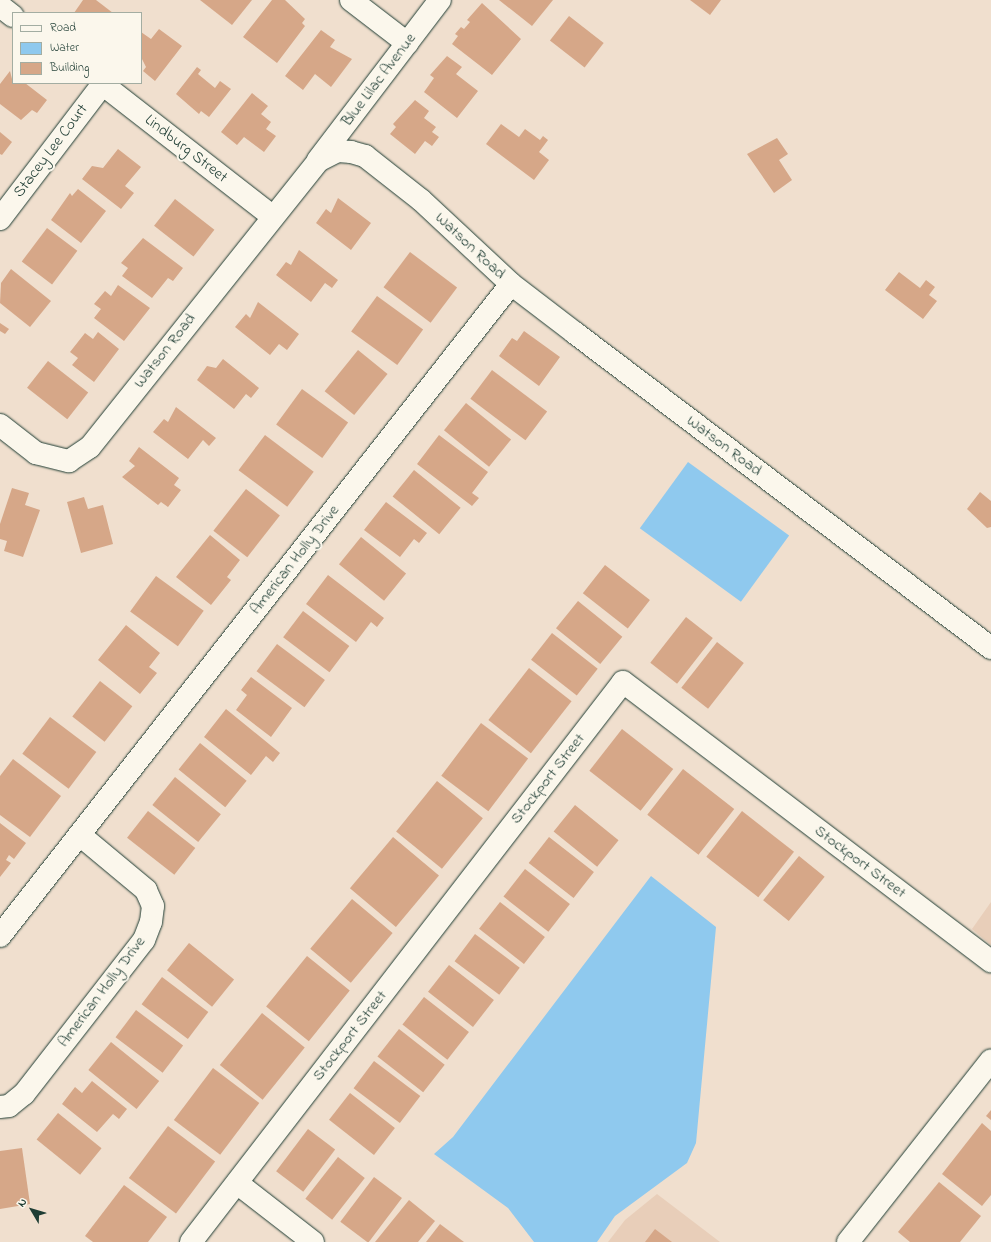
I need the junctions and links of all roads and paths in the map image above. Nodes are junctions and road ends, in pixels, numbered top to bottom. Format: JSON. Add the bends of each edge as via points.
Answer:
{"nodes":[{"id":1,"x":351,"y":0,"type":"edge"},
{"id":2,"x":440,"y":0,"type":"edge"},
{"id":3,"x":0,"y":6,"type":"edge"},
{"id":4,"x":12,"y":15,"type":"edge"},
{"id":5,"x":407,"y":43,"type":"junction"},
{"id":6,"x":102,"y":84,"type":"edge"},
{"id":7,"x":318,"y":161,"type":"junction"},
{"id":8,"x":272,"y":216,"type":"junction"},
{"id":9,"x":0,"y":218,"type":"edge"},
{"id":10,"x":511,"y":284,"type":"junction"},
{"id":11,"x":0,"y":425,"type":"edge"},
{"id":12,"x":991,"y":648,"type":"edge"},
{"id":13,"x":80,"y":835,"type":"junction"},
{"id":14,"x":0,"y":936,"type":"edge"},
{"id":15,"x":991,"y":961,"type":"edge"},
{"id":16,"x":991,"y":1060,"type":"edge"},
{"id":17,"x":0,"y":1107,"type":"edge"},
{"id":18,"x":237,"y":1183,"type":"junction"},
{"id":19,"x":191,"y":1242,"type":"edge"},
{"id":20,"x":313,"y":1242,"type":"edge"},
{"id":21,"x":848,"y":1242,"type":"edge"}],
"edges":[{"from":1,"to":5,"type":"street"},
{"from":2,"to":5,"type":"street","name":"Blue Lilac Avenue"},
{"from":3,"to":4,"type":"street"},
{"from":5,"to":7,"type":"street","name":"Blue Lilac Avenue"},
{"from":6,"to":8,"type":"street","name":"Lindburg Street"},
{"from":6,"to":9,"type":"street","name":"Stacey Lee Court"},
{"from":7,"to":8,"type":"street","name":"Watson Road"},
{"from":7,"to":10,"type":"street","name":"Watson Road","via":[[338,151],[364,156],[421,200]]},
{"from":8,"to":11,"type":"street","name":"Watson Road","via":[[90,447],[69,461],[36,453]]},
{"from":10,"to":12,"type":"street","name":"Watson Road"},
{"from":10,"to":13,"type":"street","name":"American Holly Drive"},
{"from":13,"to":14,"type":"street","name":"American Holly Drive"},
{"from":13,"to":17,"type":"street","name":"American Holly Drive","via":[[146,890],[153,906],[151,922],[144,940],[24,1094],[9,1106]]},
{"from":15,"to":18,"type":"street","name":"Stockport Street","via":[[623,682]]},
{"from":16,"to":21,"type":"street"},
{"from":18,"to":19,"type":"street","name":"Stockport Street"},
{"from":18,"to":20,"type":"street"}]}
